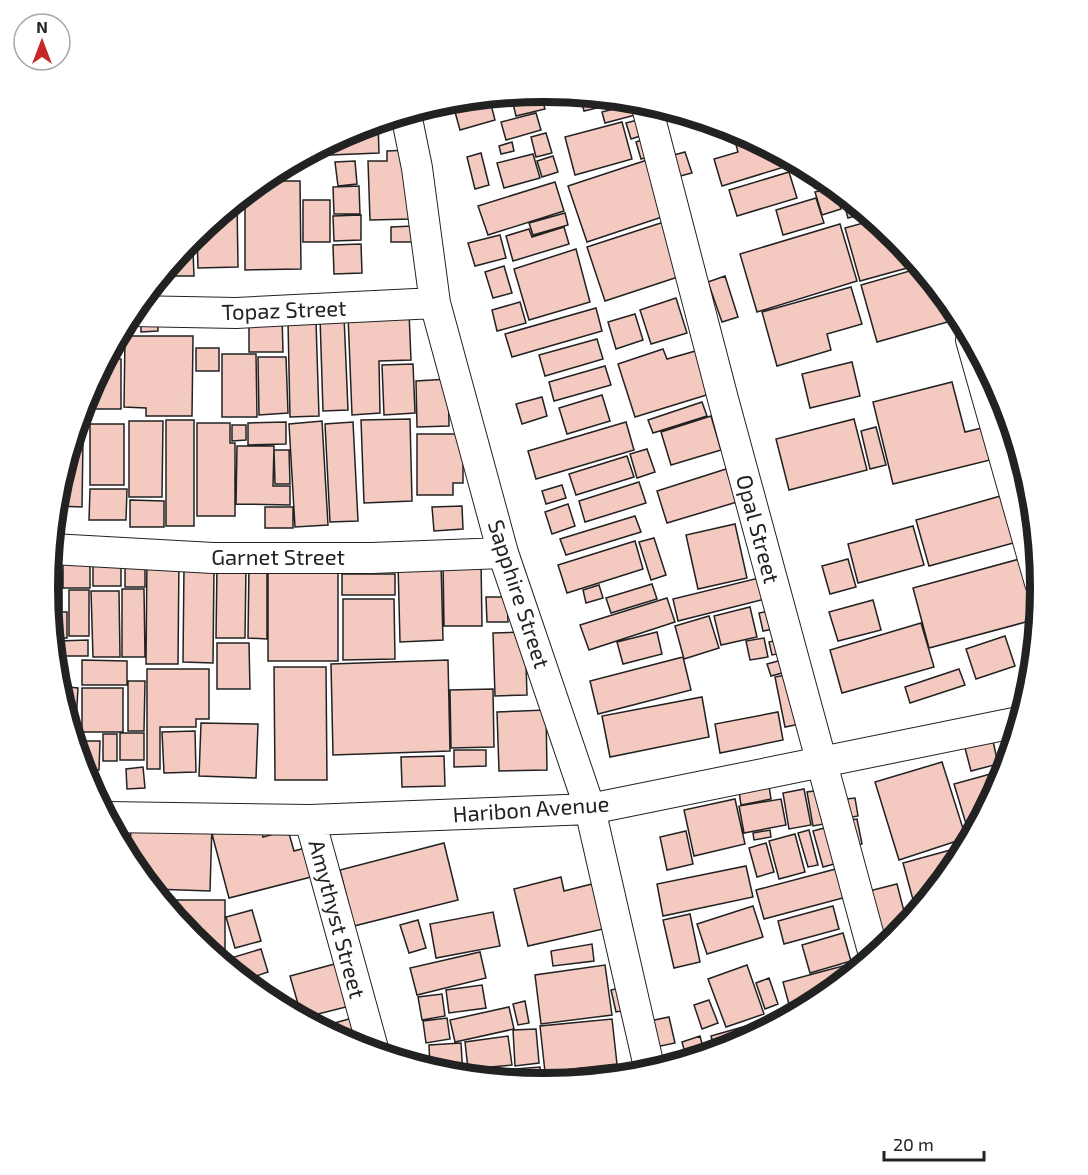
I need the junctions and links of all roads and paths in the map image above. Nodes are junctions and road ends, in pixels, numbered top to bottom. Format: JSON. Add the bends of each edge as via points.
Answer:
{"nodes":[{"id":1,"x":649,"y":114,"type":"edge"},
{"id":2,"x":408,"y":122,"type":"edge"},
{"id":3,"x":435,"y":303,"type":"junction"},
{"id":4,"x":145,"y":311,"type":"edge"},
{"id":5,"x":982,"y":380,"type":"edge"},
{"id":6,"x":1026,"y":533,"type":"edge"},
{"id":7,"x":61,"y":549,"type":"edge"},
{"id":8,"x":503,"y":553,"type":"junction"},
{"id":9,"x":1010,"y":724,"type":"edge"},
{"id":10,"x":822,"y":762,"type":"junction"},
{"id":11,"x":590,"y":809,"type":"junction"},
{"id":12,"x":117,"y":817,"type":"edge"},
{"id":13,"x":310,"y":820,"type":"junction"},
{"id":14,"x":872,"y":946,"type":"edge"},
{"id":15,"x":371,"y":1041,"type":"edge"},
{"id":16,"x":648,"y":1062,"type":"edge"}],
"edges":[{"from":1,"to":10,"type":"street","name":"Opal Street"},
{"from":2,"to":3,"type":"street","name":"Sapphire Street"},
{"from":3,"to":4,"type":"street","name":"Topaz Street","via":[[236,313]]},
{"from":3,"to":8,"type":"street","name":"Sapphire Street"},
{"from":5,"to":6,"type":"street"},
{"from":7,"to":8,"type":"street","name":"Garnet Street","via":[[213,558]]},
{"from":8,"to":11,"type":"street","name":"Sapphire Street"},
{"from":9,"to":10,"type":"street","name":"Haribon Avenue"},
{"from":10,"to":11,"type":"street","name":"Haribon Avenue"},
{"from":10,"to":14,"type":"street","name":"Opal Street"},
{"from":11,"to":13,"type":"street","name":"Haribon Avenue"},
{"from":11,"to":16,"type":"street","name":"Sapphire Street"},
{"from":12,"to":13,"type":"street","name":"Haribon Avenue"},
{"from":13,"to":15,"type":"street","name":"Amythyst Street"}]}
